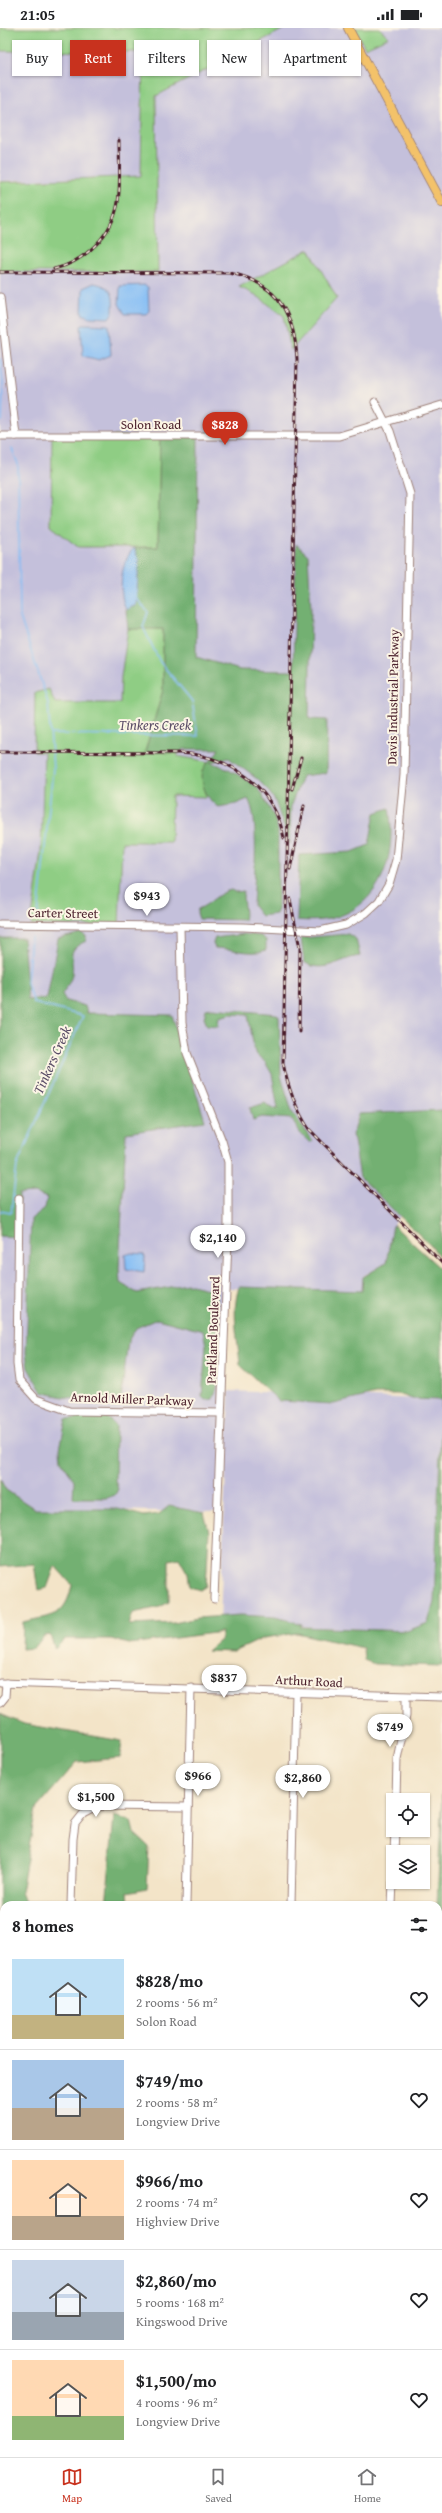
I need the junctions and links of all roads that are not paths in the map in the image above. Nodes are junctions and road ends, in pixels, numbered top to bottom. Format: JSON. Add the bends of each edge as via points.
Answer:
{"nodes":[{"id":1,"x":348,"y":28,"type":"edge"},
{"id":2,"x":442,"y":203,"type":"edge"},
{"id":3,"x":0,"y":297,"type":"edge"},
{"id":4,"x":375,"y":402,"type":"dead end"},
{"id":5,"x":442,"y":405,"type":"edge"},
{"id":6,"x":386,"y":422,"type":"junction"},
{"id":7,"x":0,"y":436,"type":"edge"},
{"id":8,"x":16,"y":436,"type":"junction"},
{"id":9,"x":0,"y":924,"type":"edge"},
{"id":10,"x":180,"y":927,"type":"junction"},
{"id":11,"x":294,"y":929,"type":"joint"},
{"id":12,"x":19,"y":1198,"type":"dead end"},
{"id":13,"x":221,"y":1413,"type":"junction"},
{"id":14,"x":214,"y":1599,"type":"dead end"},
{"id":15,"x":3,"y":1683,"type":"edge"},
{"id":16,"x":191,"y":1688,"type":"junction"},
{"id":17,"x":296,"y":1692,"type":"junction"},
{"id":18,"x":442,"y":1697,"type":"edge"},
{"id":19,"x":406,"y":1698,"type":"junction"},
{"id":20,"x":0,"y":1703,"type":"edge"},
{"id":21,"x":396,"y":1793,"type":"edge"},
{"id":22,"x":188,"y":1807,"type":"junction"},
{"id":23,"x":393,"y":1889,"type":"edge"},
{"id":24,"x":71,"y":1901,"type":"edge"},
{"id":25,"x":186,"y":1901,"type":"edge"},
{"id":26,"x":292,"y":1901,"type":"edge"},
{"id":27,"x":392,"y":1901,"type":"edge"}],
"edges":[{"from":1,"to":2,"type":"main road"},
{"from":3,"to":8,"type":"street"},
{"from":4,"to":6,"type":"street","name":"Davis Industrial Parkway"},
{"from":5,"to":6,"type":"street","name":"Solon Road"},
{"from":6,"to":8,"type":"street","name":"Solon Road","via":[[339,436]]},
{"from":6,"to":11,"type":"street","name":"Davis Industrial Parkway","via":[[410,494],[404,774],[396,860],[389,884],[380,901],[366,913],[346,925],[320,931]]},
{"from":7,"to":8,"type":"street","name":"Solon Road"},
{"from":9,"to":10,"type":"street","name":"Carter Street"},
{"from":10,"to":11,"type":"street","name":"Carter Street"},
{"from":10,"to":13,"type":"street","name":"Parkland Boulevard","via":[[182,1023],[187,1053],[228,1162],[228,1240]]},
{"from":12,"to":13,"type":"street","name":"Arnold Miller Parkway","via":[[17,1364],[19,1380],[36,1399],[70,1411]]},
{"from":13,"to":14,"type":"street","name":"Parkland Boulevard"},
{"from":15,"to":16,"type":"street","name":"Arthur Road"},
{"from":15,"to":20,"type":"street","name":"Arthur Road","via":[[5,1697]]},
{"from":16,"to":17,"type":"street","name":"Arthur Road"},
{"from":16,"to":22,"type":"street"},
{"from":17,"to":19,"type":"street","name":"Arthur Road"},
{"from":17,"to":26,"type":"street"},
{"from":18,"to":19,"type":"street","name":"Arthur Road"},
{"from":19,"to":21,"type":"street","via":[[406,1716],[397,1759]]},
{"from":22,"to":24,"type":"street","via":[[98,1806],[83,1814],[75,1824]]},
{"from":22,"to":25,"type":"street"},
{"from":23,"to":27,"type":"street"}]}
